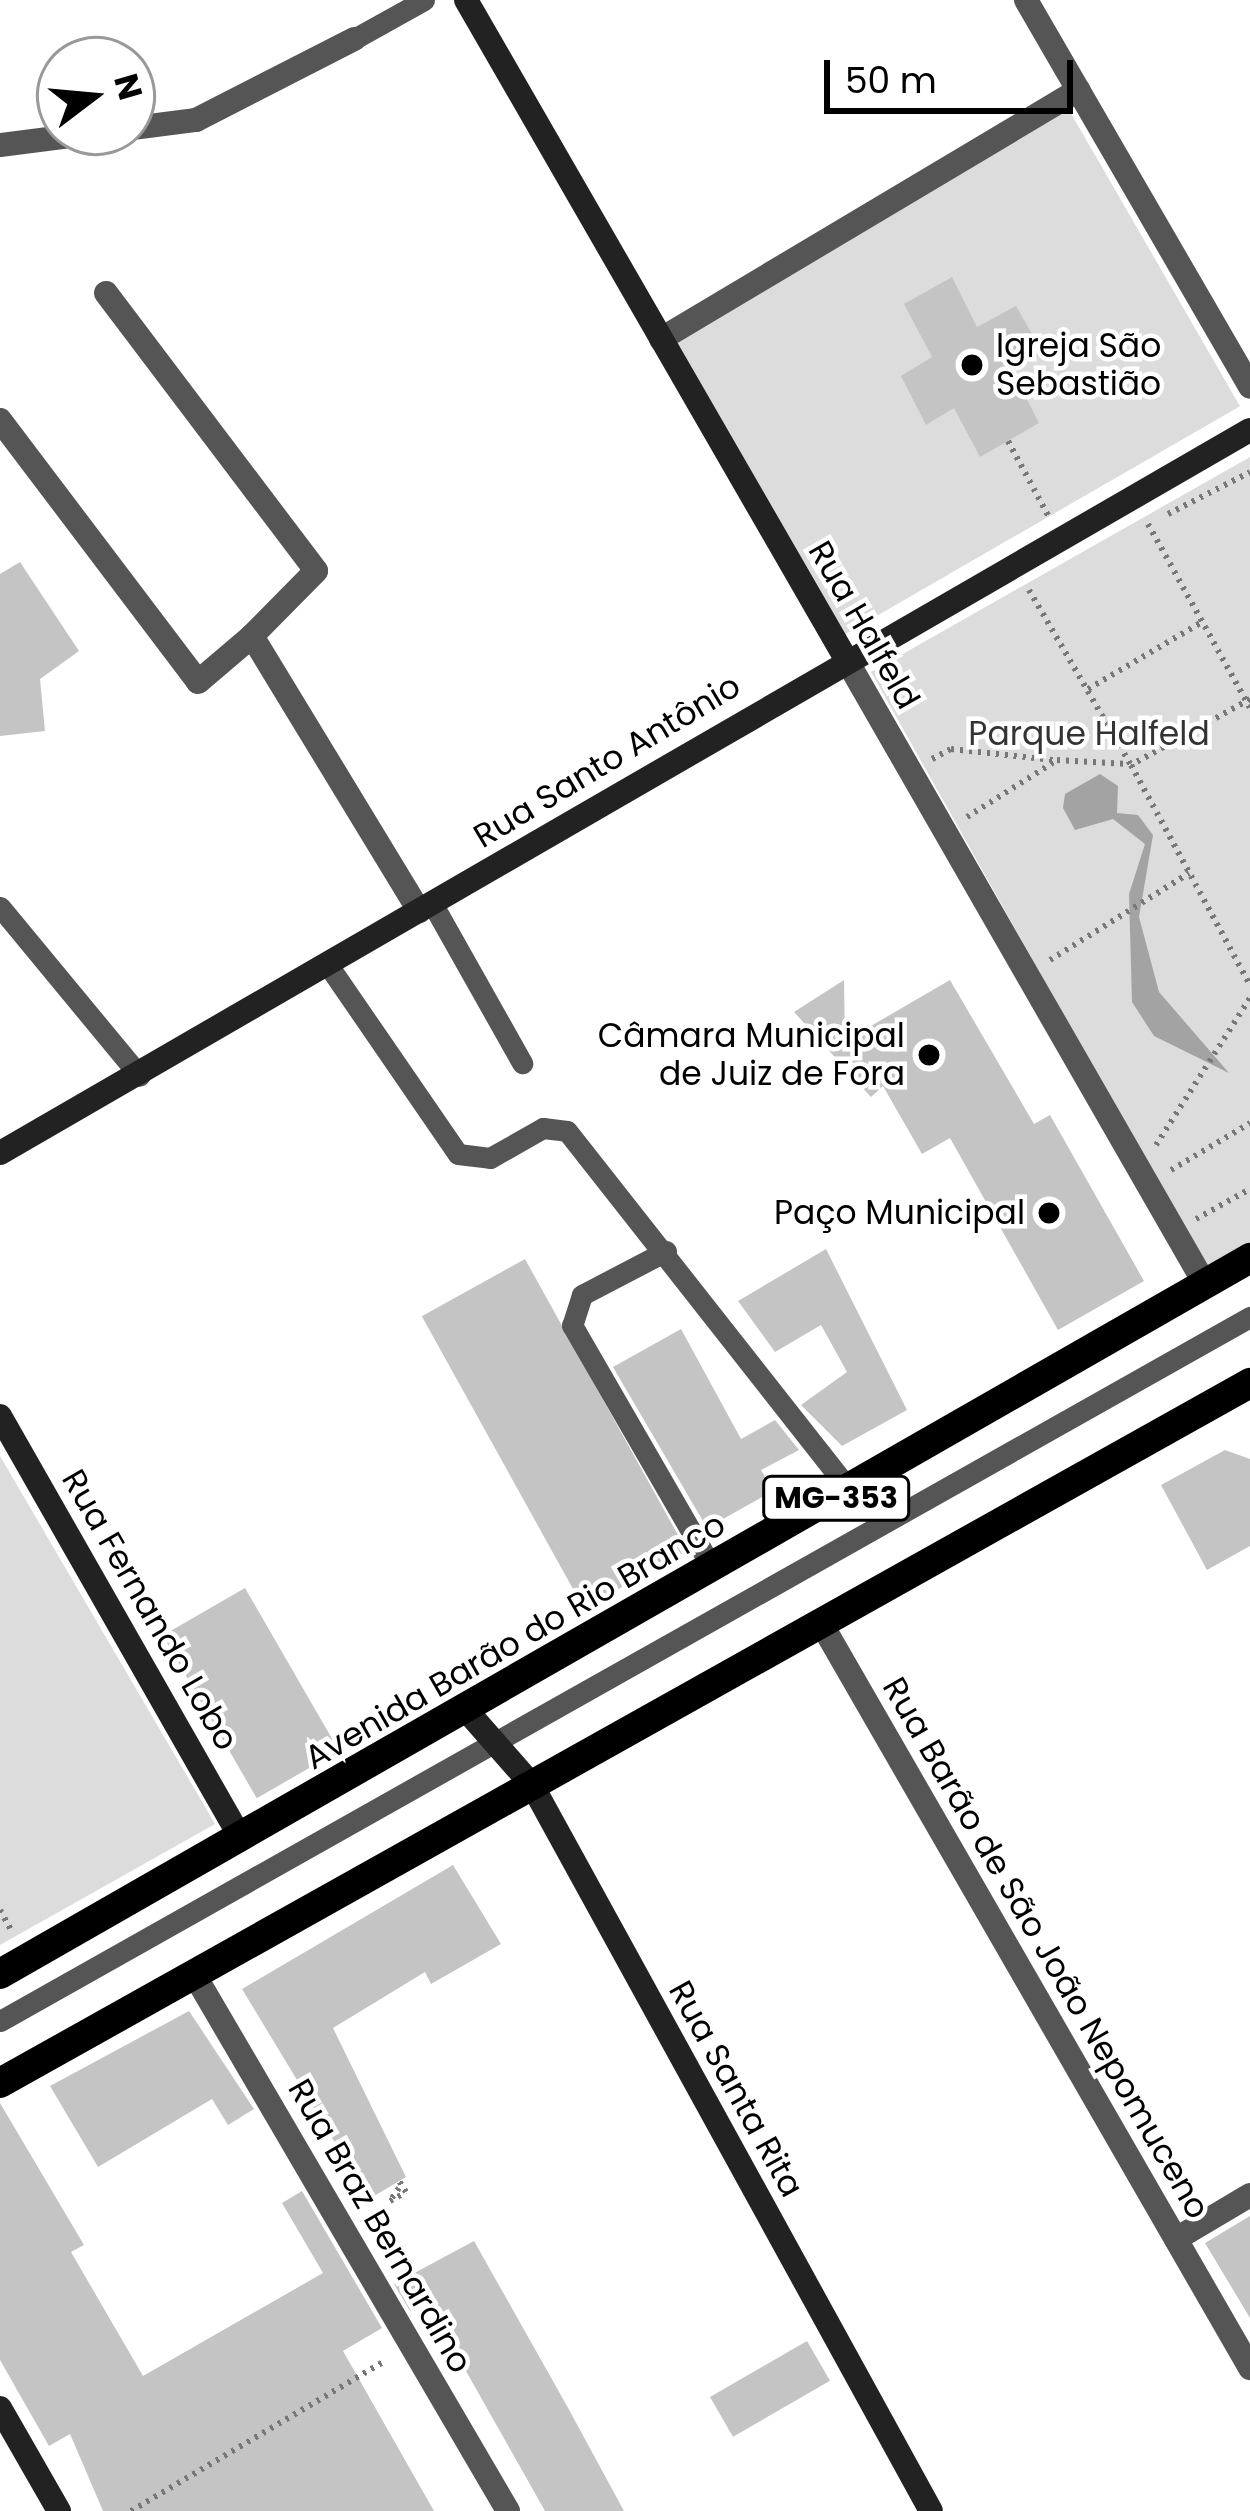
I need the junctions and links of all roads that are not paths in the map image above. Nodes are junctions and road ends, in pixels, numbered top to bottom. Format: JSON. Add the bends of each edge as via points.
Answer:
{"nodes":[{"id":1,"x":424,"y":0,"type":"edge"},
{"id":2,"x":466,"y":0,"type":"edge"},
{"id":3,"x":1025,"y":0,"type":"edge"},
{"id":4,"x":354,"y":39,"type":"joint"},
{"id":5,"x":1078,"y":90,"type":"junction"},
{"id":6,"x":0,"y":145,"type":"edge"},
{"id":7,"x":106,"y":293,"type":"dead end"},
{"id":8,"x":661,"y":339,"type":"junction"},
{"id":9,"x":1250,"y":387,"type":"edge"},
{"id":10,"x":0,"y":421,"type":"edge"},
{"id":11,"x":1250,"y":430,"type":"edge"},
{"id":12,"x":252,"y":636,"type":"junction"},
{"id":13,"x":846,"y":659,"type":"junction"},
{"id":14,"x":426,"y":906,"type":"junction"},
{"id":15,"x":0,"y":907,"type":"edge"},
{"id":16,"x":328,"y":965,"type":"junction"},
{"id":17,"x":521,"y":1063,"type":"dead end"},
{"id":18,"x":140,"y":1076,"type":"junction"},
{"id":19,"x":0,"y":1153,"type":"edge"},
{"id":20,"x":666,"y":1251,"type":"junction"},
{"id":21,"x":1250,"y":1258,"type":"edge"},
{"id":22,"x":1204,"y":1284,"type":"junction"},
{"id":23,"x":1250,"y":1317,"type":"edge"},
{"id":24,"x":1250,"y":1383,"type":"edge"},
{"id":25,"x":0,"y":1416,"type":"edge"},
{"id":26,"x":849,"y":1490,"type":"junction"},
{"id":27,"x":713,"y":1569,"type":"junction"},
{"id":28,"x":821,"y":1623,"type":"junction"},
{"id":29,"x":467,"y":1711,"type":"junction"},
{"id":30,"x":500,"y":1740,"type":"junction"},
{"id":31,"x":532,"y":1785,"type":"junction"},
{"id":32,"x":241,"y":1838,"type":"junction"},
{"id":33,"x":0,"y":1974,"type":"edge"},
{"id":34,"x":194,"y":1974,"type":"junction"},
{"id":35,"x":0,"y":2021,"type":"edge"},
{"id":36,"x":0,"y":2083,"type":"edge"},
{"id":37,"x":1250,"y":2194,"type":"edge"},
{"id":38,"x":1176,"y":2239,"type":"junction"},
{"id":39,"x":1250,"y":2368,"type":"edge"},
{"id":40,"x":0,"y":2408,"type":"edge"},
{"id":41,"x":58,"y":2511,"type":"edge"},
{"id":42,"x":508,"y":2511,"type":"edge"},
{"id":43,"x":932,"y":2511,"type":"edge"}],
"edges":[{"from":1,"to":4,"type":"lane"},
{"from":2,"to":8,"type":"street","name":"Rua Halfeld"},
{"from":3,"to":5,"type":"street"},
{"from":4,"to":6,"type":"street","via":[[196,120]]},
{"from":5,"to":8,"type":"street"},
{"from":5,"to":9,"type":"street"},
{"from":7,"to":12,"type":"street","via":[[316,571]]},
{"from":8,"to":13,"type":"street","name":"Rua Halfeld"},
{"from":10,"to":12,"type":"street","via":[[198,682]]},
{"from":11,"to":13,"type":"street","name":"Rua Santo Antônio"},
{"from":12,"to":14,"type":"street"},
{"from":13,"to":14,"type":"street","name":"Rua Santo Antônio"},
{"from":13,"to":22,"type":"street","name":"Rua Halfeld"},
{"from":14,"to":16,"type":"street","name":"Rua Santo Antônio"},
{"from":14,"to":17,"type":"lane"},
{"from":15,"to":18,"type":"lane"},
{"from":16,"to":18,"type":"street","name":"Rua Santo Antônio"},
{"from":16,"to":20,"type":"lane","via":[[445,1145],[490,1158],[543,1128],[567,1131]]},
{"from":18,"to":19,"type":"street","name":"Rua Santo Antônio"},
{"from":20,"to":26,"type":"lane"},
{"from":20,"to":27,"type":"lane","via":[[582,1295],[572,1324]]},
{"from":21,"to":22,"type":"main road","name":"Avenida Barão do Rio Branco","number":"MG-353"},
{"from":22,"to":26,"type":"main road","name":"Avenida Barão do Rio Branco","number":"MG-353"},
{"from":23,"to":30,"type":"lane"},
{"from":24,"to":28,"type":"main road"},
{"from":25,"to":32,"type":"street","name":"Rua Fernando Lobo"},
{"from":26,"to":27,"type":"main road","name":"Avenida Barão do Rio Branco","number":"MG-353"},
{"from":27,"to":29,"type":"main road","name":"Avenida Barão do Rio Branco","number":"MG-353"},
{"from":28,"to":31,"type":"main road"},
{"from":28,"to":38,"type":"street","name":"Rua Barão de São João Nepomuceno"},
{"from":29,"to":30,"type":"street","name":"Rua Santa Rita"},
{"from":29,"to":32,"type":"main road","name":"Avenida Barão do Rio Branco","number":"MG-353"},
{"from":30,"to":31,"type":"street","name":"Rua Santa Rita"},
{"from":30,"to":35,"type":"lane"},
{"from":31,"to":34,"type":"main road"},
{"from":31,"to":43,"type":"street","name":"Rua Santa Rita"},
{"from":32,"to":33,"type":"main road","name":"Avenida Barão do Rio Branco","number":"MG-353"},
{"from":34,"to":36,"type":"main road"},
{"from":34,"to":42,"type":"street","name":"Rua Braz Bernardino"},
{"from":37,"to":38,"type":"street"},
{"from":38,"to":39,"type":"street","name":"Rua Barão de São João Nepomuceno"},
{"from":40,"to":41,"type":"street"}]}
